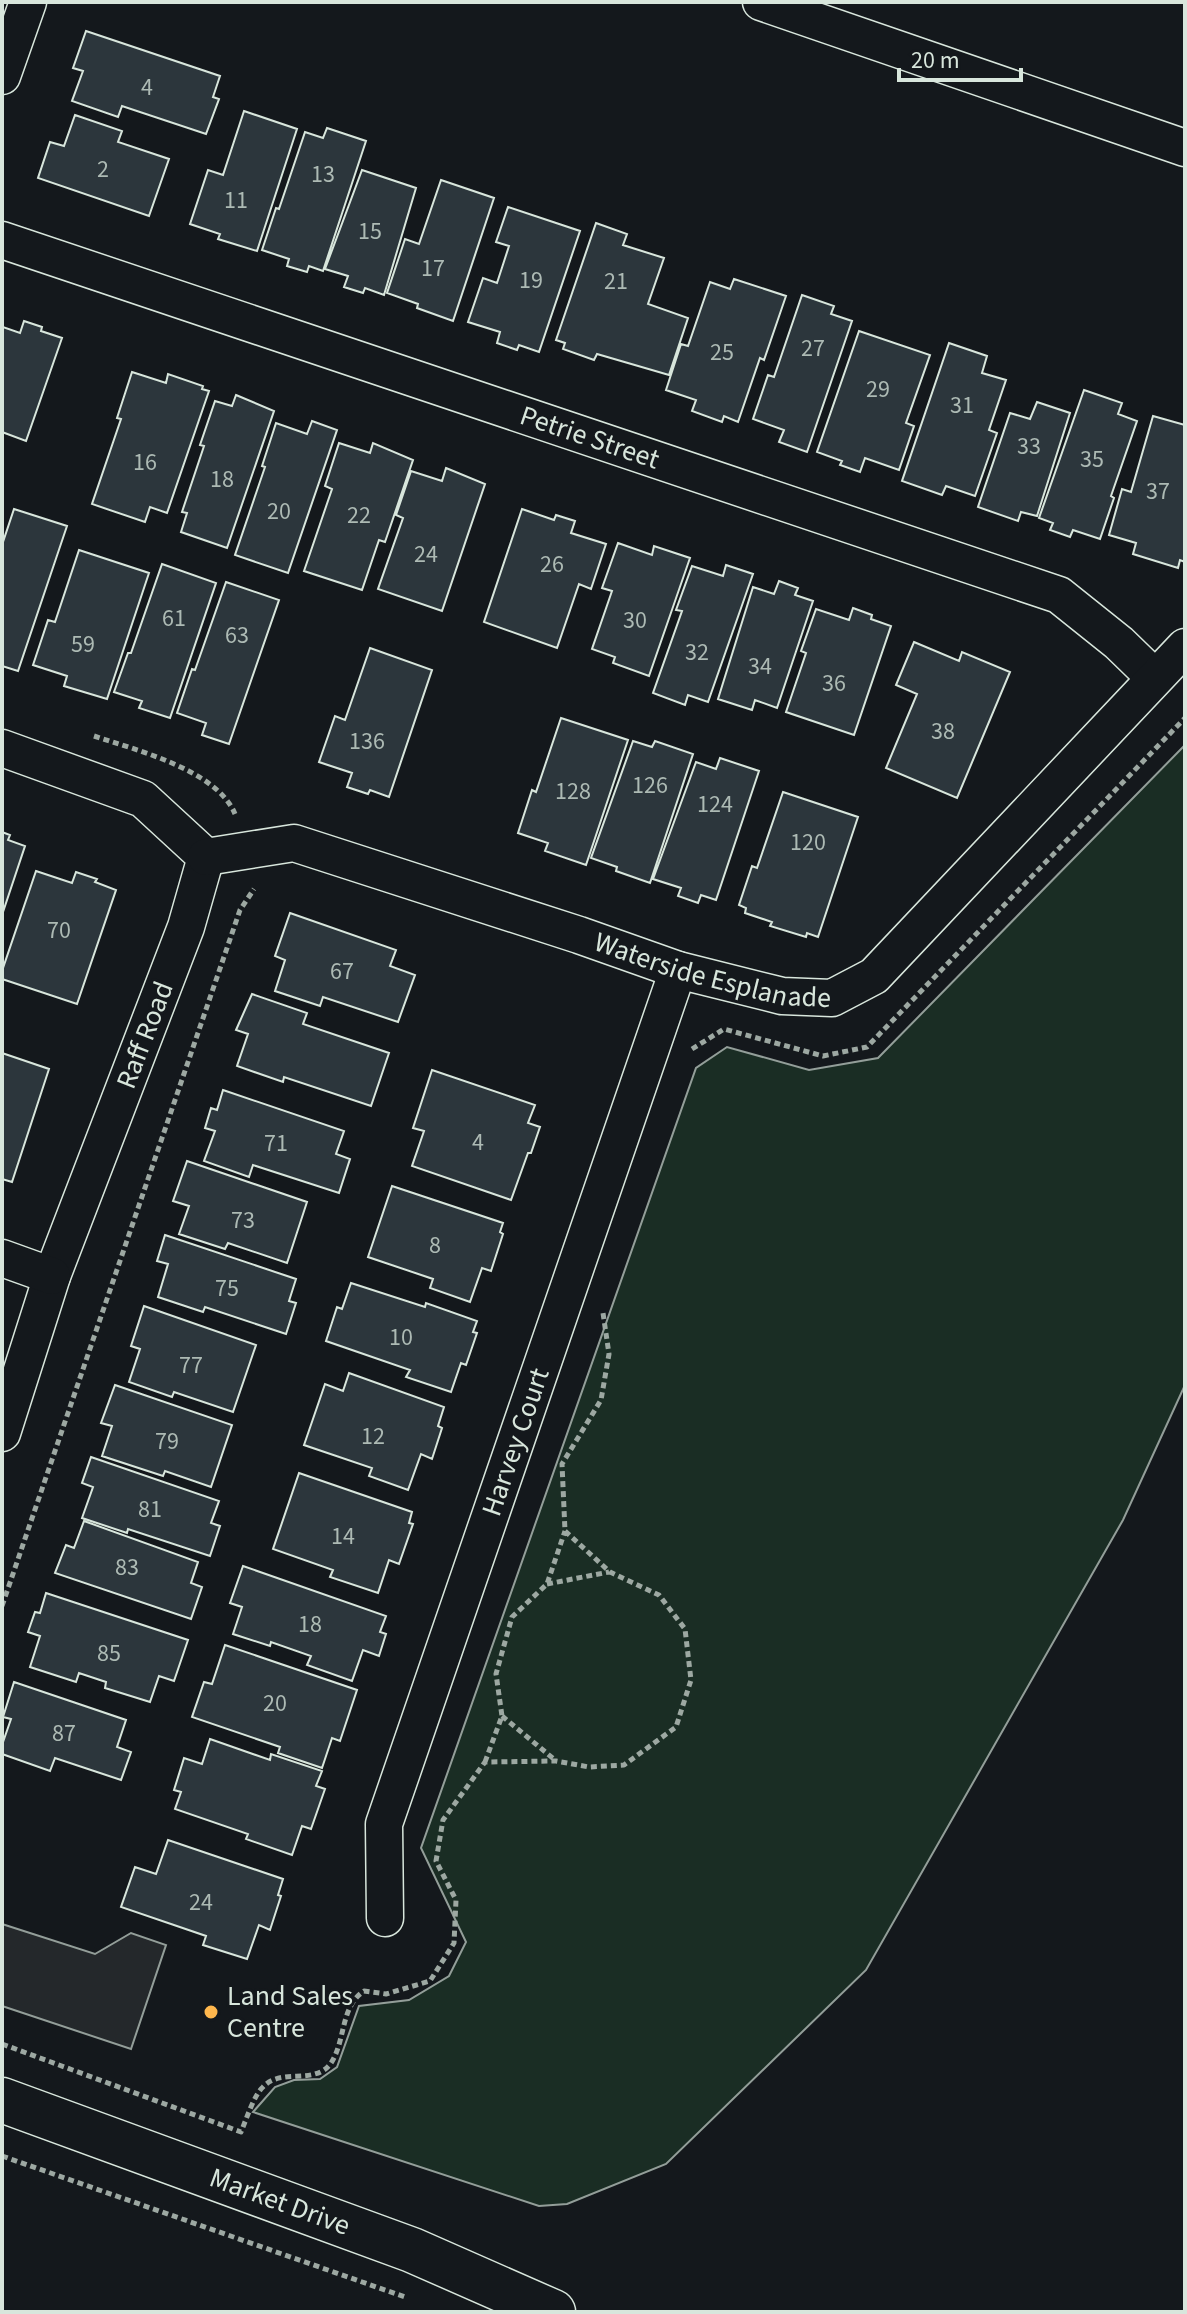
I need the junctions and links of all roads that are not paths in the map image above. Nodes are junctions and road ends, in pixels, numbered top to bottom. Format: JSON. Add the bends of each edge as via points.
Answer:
{"nodes":[{"id":1,"x":28,"y":2,"type":"edge"},
{"id":2,"x":761,"y":2,"type":"edge"},
{"id":3,"x":2,"y":76,"type":"edge"},
{"id":4,"x":1185,"y":148,"type":"edge"},
{"id":5,"x":2,"y":240,"type":"edge"},
{"id":6,"x":1185,"y":647,"type":"edge"},
{"id":7,"x":1154,"y":677,"type":"junction"},
{"id":8,"x":2,"y":748,"type":"edge"},
{"id":9,"x":206,"y":857,"type":"junction"},
{"id":10,"x":678,"y":970,"type":"junction"},
{"id":11,"x":2,"y":1258,"type":"edge"},
{"id":12,"x":52,"y":1276,"type":"junction"},
{"id":13,"x":2,"y":1433,"type":"edge"},
{"id":14,"x":385,"y":1918,"type":"dead end"},
{"id":15,"x":2,"y":2100,"type":"edge"},
{"id":16,"x":553,"y":2312,"type":"edge"}],
"edges":[{"from":1,"to":3,"type":"street"},
{"from":2,"to":4,"type":"street"},
{"from":5,"to":7,"type":"street","name":"Petrie Street","via":[[1059,595]]},
{"from":6,"to":7,"type":"street","name":"Waterside Esplanade"},
{"from":7,"to":10,"type":"street","name":"Waterside Esplanade","via":[[874,976],[832,998],[782,996]]},
{"from":8,"to":9,"type":"street","via":[[143,799]]},
{"from":9,"to":10,"type":"street","name":"Waterside Esplanade","via":[[294,843]]},
{"from":9,"to":12,"type":"street","name":"Raff Road","via":[[186,927]]},
{"from":10,"to":14,"type":"street","name":"Harvey Court","via":[[384,1824]]},
{"from":11,"to":12,"type":"street"},
{"from":12,"to":13,"type":"street","name":"Raff Road"},
{"from":15,"to":16,"type":"street","name":"Market Drive","via":[[412,2250]]}]}
